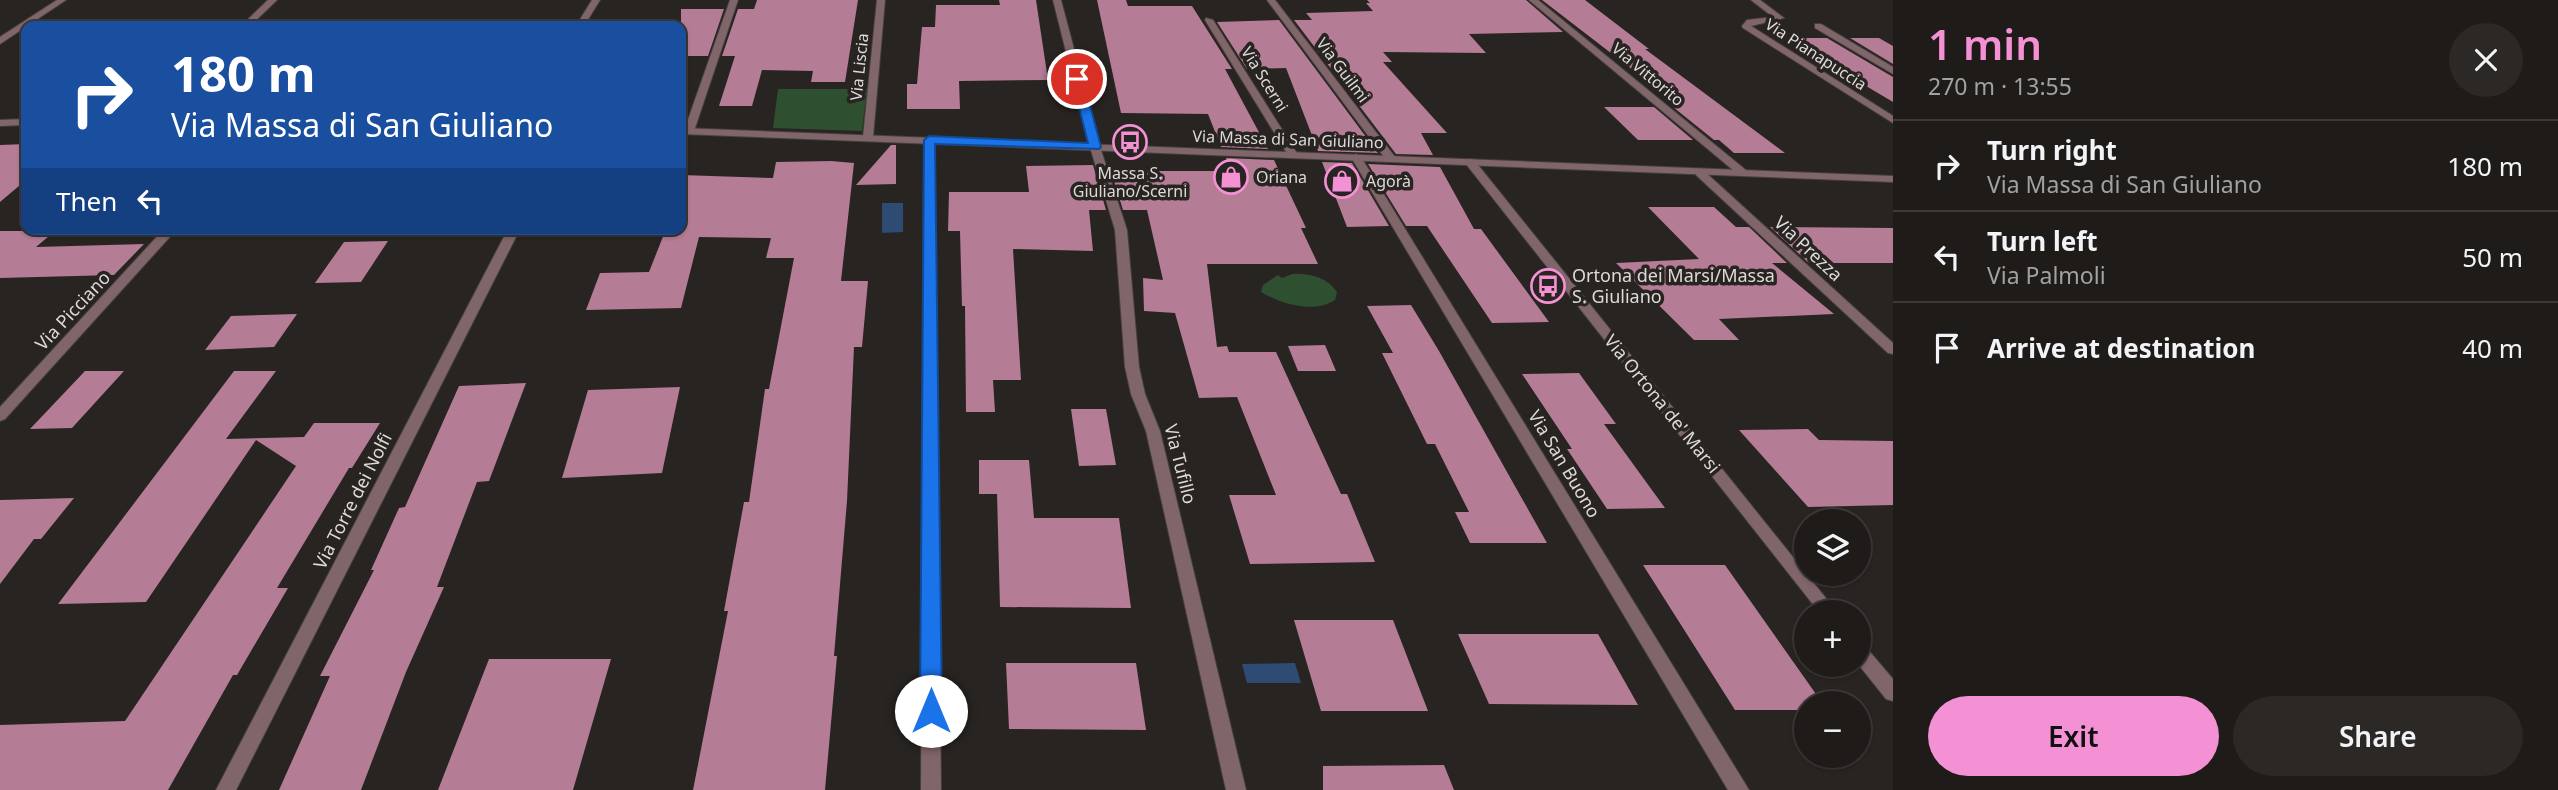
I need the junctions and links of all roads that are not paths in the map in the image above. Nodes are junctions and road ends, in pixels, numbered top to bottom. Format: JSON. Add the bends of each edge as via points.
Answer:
{"nodes":[{"id":1,"x":62,"y":0,"type":"edge"},
{"id":2,"x":273,"y":0,"type":"edge"},
{"id":3,"x":596,"y":0,"type":"edge"},
{"id":4,"x":734,"y":0,"type":"edge"},
{"id":5,"x":881,"y":0,"type":"edge"},
{"id":6,"x":1057,"y":0,"type":"edge"},
{"id":7,"x":1270,"y":0,"type":"edge"},
{"id":8,"x":1533,"y":0,"type":"edge"},
{"id":9,"x":1755,"y":0,"type":"edge"},
{"id":10,"x":1209,"y":20,"type":"dead end"},
{"id":11,"x":30,"y":21,"type":"edge"},
{"id":12,"x":250,"y":21,"type":"edge"},
{"id":13,"x":583,"y":21,"type":"edge"},
{"id":14,"x":1818,"y":26,"type":"dead end"},
{"id":15,"x":21,"y":27,"type":"edge"},
{"id":16,"x":0,"y":41,"type":"edge"},
{"id":17,"x":1893,"y":71,"type":"edge"},
{"id":18,"x":1893,"y":120,"type":"edge"},
{"id":19,"x":21,"y":122,"type":"edge"},
{"id":20,"x":0,"y":123,"type":"edge"},
{"id":21,"x":686,"y":128,"type":"edge"},
{"id":22,"x":686,"y":131,"type":"edge"},
{"id":23,"x":868,"y":137,"type":"junction"},
{"id":24,"x":929,"y":140,"type":"junction"},
{"id":25,"x":1095,"y":147,"type":"junction"},
{"id":26,"x":1293,"y":155,"type":"junction"},
{"id":27,"x":1356,"y":157,"type":"junction"},
{"id":28,"x":1391,"y":159,"type":"junction"},
{"id":29,"x":1470,"y":162,"type":"junction"},
{"id":30,"x":1700,"y":173,"type":"junction"},
{"id":31,"x":1743,"y":173,"type":"junction"},
{"id":32,"x":1893,"y":179,"type":"edge"},
{"id":33,"x":166,"y":235,"type":"edge"},
{"id":34,"x":511,"y":235,"type":"edge"},
{"id":35,"x":1893,"y":350,"type":"edge"},
{"id":36,"x":0,"y":416,"type":"edge"},
{"id":37,"x":1819,"y":600,"type":"edge"},
{"id":38,"x":1871,"y":666,"type":"edge"},
{"id":39,"x":1893,"y":693,"type":"edge"},
{"id":40,"x":226,"y":790,"type":"edge"},
{"id":41,"x":931,"y":790,"type":"edge"},
{"id":42,"x":1236,"y":790,"type":"edge"},
{"id":43,"x":1739,"y":790,"type":"edge"}],
"edges":[{"from":1,"to":11,"type":"street"},
{"from":2,"to":12,"type":"street"},
{"from":3,"to":13,"type":"street"},
{"from":4,"to":21,"type":"street"},
{"from":5,"to":23,"type":"street","name":"Via Liscia"},
{"from":6,"to":25,"type":"street","name":"Via Tufillo"},
{"from":7,"to":28,"type":"street","name":"Via Guilmi"},
{"from":8,"to":31,"type":"street","name":"Via Vittorito"},
{"from":9,"to":18,"type":"street","name":"Via Pianapuccia","via":[[1780,18],[1746,26]]},
{"from":10,"to":26,"type":"street","name":"Via Scerni"},
{"from":14,"to":17,"type":"street"},
{"from":15,"to":16,"type":"street"},
{"from":19,"to":20,"type":"street"},
{"from":22,"to":23,"type":"street","name":"Via Massa di San Giuliano"},
{"from":23,"to":24,"type":"street","name":"Via Massa di San Giuliano"},
{"from":24,"to":25,"type":"street","name":"Via Massa di San Giuliano"},
{"from":24,"to":41,"type":"street"},
{"from":25,"to":26,"type":"street","name":"Via Massa di San Giuliano"},
{"from":25,"to":42,"type":"street","name":"Via Tufillo","via":[[1124,245],[1135,382],[1153,430]]},
{"from":26,"to":27,"type":"street","name":"Via Massa di San Giuliano"},
{"from":27,"to":28,"type":"street","name":"Via Massa di San Giuliano"},
{"from":27,"to":43,"type":"street","name":"Via San Buono"},
{"from":28,"to":29,"type":"street","name":"Via Massa di San Giuliano"},
{"from":29,"to":30,"type":"street","name":"Via Massa di San Giuliano"},
{"from":29,"to":37,"type":"street","name":"Via Ortona de' Marsi"},
{"from":30,"to":31,"type":"street","name":"Via Massa di San Giuliano"},
{"from":30,"to":35,"type":"street","name":"Via Prezza"},
{"from":31,"to":32,"type":"street","name":"Via Massa di San Giuliano"},
{"from":33,"to":36,"type":"street","name":"Via Picciano"},
{"from":34,"to":40,"type":"street","name":"Via Torre dei Nolfi"},
{"from":38,"to":39,"type":"street"}]}
